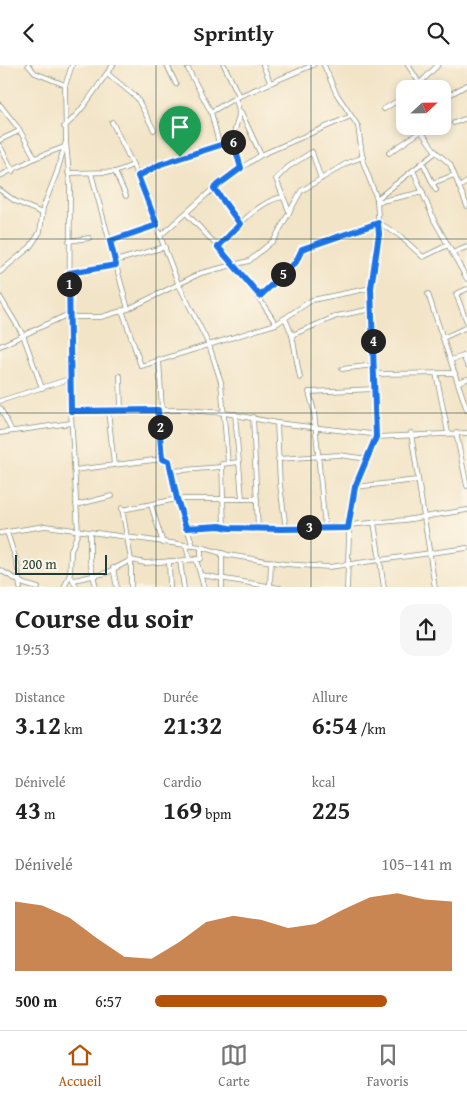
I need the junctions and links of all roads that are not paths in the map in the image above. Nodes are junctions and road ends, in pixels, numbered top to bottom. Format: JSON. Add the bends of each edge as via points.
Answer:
{"nodes":[{"id":1,"x":28,"y":65,"type":"edge"},
{"id":2,"x":72,"y":65,"type":"edge"},
{"id":3,"x":113,"y":65,"type":"edge"},
{"id":4,"x":167,"y":65,"type":"edge"},
{"id":5,"x":224,"y":65,"type":"edge"},
{"id":6,"x":262,"y":65,"type":"edge"},
{"id":7,"x":313,"y":65,"type":"edge"},
{"id":8,"x":324,"y":65,"type":"edge"},
{"id":9,"x":408,"y":65,"type":"edge"},
{"id":10,"x":438,"y":65,"type":"edge"},
{"id":11,"x":188,"y":69,"type":"dead end"},
{"id":12,"x":107,"y":73,"type":"junction"},
{"id":13,"x":417,"y":80,"type":"edge"},
{"id":14,"x":424,"y":80,"type":"edge"},
{"id":15,"x":270,"y":82,"type":"junction"},
{"id":16,"x":176,"y":84,"type":"dead end"},
{"id":17,"x":65,"y":85,"type":"junction"},
{"id":18,"x":467,"y":85,"type":"edge"},
{"id":19,"x":451,"y":94,"type":"edge"},
{"id":20,"x":237,"y":97,"type":"junction"},
{"id":21,"x":396,"y":102,"type":"edge"},
{"id":22,"x":0,"y":105,"type":"edge"},
{"id":23,"x":240,"y":109,"type":"junction"},
{"id":24,"x":384,"y":109,"type":"dead end"},
{"id":25,"x":211,"y":113,"type":"junction"},
{"id":26,"x":351,"y":116,"type":"junction"},
{"id":27,"x":467,"y":118,"type":"edge"},
{"id":28,"x":112,"y":122,"type":"dead end"},
{"id":29,"x":454,"y":123,"type":"dead end"},
{"id":30,"x":64,"y":127,"type":"junction"},
{"id":31,"x":154,"y":130,"type":"dead end"},
{"id":32,"x":19,"y":131,"type":"junction"},
{"id":33,"x":416,"y":135,"type":"edge"},
{"id":34,"x":422,"y":135,"type":"edge"},
{"id":35,"x":0,"y":140,"type":"edge"},
{"id":36,"x":66,"y":141,"type":"junction"},
{"id":37,"x":233,"y":141,"type":"junction"},
{"id":38,"x":219,"y":143,"type":"junction"},
{"id":39,"x":0,"y":146,"type":"edge"},
{"id":40,"x":64,"y":147,"type":"junction"},
{"id":41,"x":436,"y":152,"type":"junction"},
{"id":42,"x":389,"y":153,"type":"dead end"},
{"id":43,"x":261,"y":155,"type":"junction"},
{"id":44,"x":363,"y":157,"type":"junction"},
{"id":45,"x":35,"y":158,"type":"junction"},
{"id":46,"x":423,"y":163,"type":"junction"},
{"id":47,"x":133,"y":165,"type":"junction"},
{"id":48,"x":241,"y":168,"type":"junction"},
{"id":49,"x":413,"y":169,"type":"junction"},
{"id":50,"x":13,"y":171,"type":"junction"},
{"id":51,"x":68,"y":173,"type":"junction"},
{"id":52,"x":91,"y":173,"type":"junction"},
{"id":53,"x":115,"y":173,"type":"junction"},
{"id":54,"x":454,"y":175,"type":"junction"},
{"id":55,"x":0,"y":176,"type":"edge"},
{"id":56,"x":138,"y":176,"type":"junction"},
{"id":57,"x":321,"y":179,"type":"junction"},
{"id":58,"x":467,"y":182,"type":"edge"},
{"id":59,"x":433,"y":183,"type":"junction"},
{"id":60,"x":459,"y":187,"type":"junction"},
{"id":61,"x":214,"y":188,"type":"junction"},
{"id":62,"x":0,"y":190,"type":"edge"},
{"id":63,"x":436,"y":190,"type":"dead end"},
{"id":64,"x":423,"y":192,"type":"junction"},
{"id":65,"x":126,"y":196,"type":"dead end"},
{"id":66,"x":283,"y":197,"type":"junction"},
{"id":67,"x":377,"y":201,"type":"junction"},
{"id":68,"x":467,"y":206,"type":"edge"},
{"id":69,"x":289,"y":211,"type":"junction"},
{"id":70,"x":42,"y":213,"type":"junction"},
{"id":71,"x":187,"y":214,"type":"junction"},
{"id":72,"x":378,"y":223,"type":"junction"},
{"id":73,"x":240,"y":224,"type":"junction"},
{"id":74,"x":157,"y":225,"type":"junction"},
{"id":75,"x":161,"y":235,"type":"junction"},
{"id":76,"x":90,"y":238,"type":"dead end"},
{"id":77,"x":69,"y":241,"type":"junction"},
{"id":78,"x":110,"y":241,"type":"junction"},
{"id":79,"x":448,"y":245,"type":"junction"},
{"id":80,"x":165,"y":247,"type":"junction"},
{"id":81,"x":218,"y":247,"type":"junction"},
{"id":82,"x":467,"y":247,"type":"edge"},
{"id":83,"x":452,"y":253,"type":"junction"},
{"id":84,"x":115,"y":263,"type":"junction"},
{"id":85,"x":235,"y":266,"type":"junction"},
{"id":86,"x":0,"y":272,"type":"edge"},
{"id":87,"x":69,"y":273,"type":"junction"},
{"id":88,"x":467,"y":279,"type":"edge"},
{"id":89,"x":178,"y":283,"type":"junction"},
{"id":90,"x":371,"y":288,"type":"junction"},
{"id":91,"x":467,"y":289,"type":"edge"},
{"id":92,"x":428,"y":294,"type":"dead end"},
{"id":93,"x":260,"y":296,"type":"junction"},
{"id":94,"x":0,"y":297,"type":"edge"},
{"id":95,"x":128,"y":309,"type":"junction"},
{"id":96,"x":372,"y":309,"type":"junction"},
{"id":97,"x":122,"y":311,"type":"junction"},
{"id":98,"x":68,"y":314,"type":"junction"},
{"id":99,"x":285,"y":318,"type":"junction"},
{"id":100,"x":467,"y":322,"type":"edge"},
{"id":101,"x":276,"y":324,"type":"junction"},
{"id":102,"x":467,"y":327,"type":"edge"},
{"id":103,"x":23,"y":335,"type":"junction"},
{"id":104,"x":292,"y":335,"type":"junction"},
{"id":105,"x":443,"y":338,"type":"junction"},
{"id":106,"x":209,"y":345,"type":"junction"},
{"id":107,"x":0,"y":346,"type":"edge"},
{"id":108,"x":465,"y":355,"type":"edge"},
{"id":109,"x":159,"y":359,"type":"junction"},
{"id":110,"x":450,"y":361,"type":"junction"},
{"id":111,"x":374,"y":365,"type":"junction"},
{"id":112,"x":467,"y":365,"type":"edge"},
{"id":113,"x":342,"y":369,"type":"dead end"},
{"id":114,"x":436,"y":373,"type":"junction"},
{"id":115,"x":455,"y":373,"type":"junction"},
{"id":116,"x":374,"y":374,"type":"junction"},
{"id":117,"x":120,"y":376,"type":"dead end"},
{"id":118,"x":300,"y":378,"type":"dead end"},
{"id":119,"x":70,"y":379,"type":"junction"},
{"id":120,"x":467,"y":379,"type":"edge"},
{"id":121,"x":458,"y":382,"type":"junction"},
{"id":122,"x":42,"y":388,"type":"junction"},
{"id":123,"x":375,"y":389,"type":"junction"},
{"id":124,"x":0,"y":401,"type":"edge"},
{"id":125,"x":0,"y":408,"type":"edge"},
{"id":126,"x":108,"y":410,"type":"junction"},
{"id":127,"x":121,"y":410,"type":"junction"},
{"id":128,"x":160,"y":410,"type":"junction"},
{"id":129,"x":467,"y":410,"type":"edge"},
{"id":130,"x":71,"y":411,"type":"junction"},
{"id":131,"x":225,"y":413,"type":"junction"},
{"id":132,"x":235,"y":414,"type":"junction"},
{"id":133,"x":253,"y":417,"type":"junction"},
{"id":134,"x":71,"y":423,"type":"junction"},
{"id":135,"x":277,"y":423,"type":"junction"},
{"id":136,"x":316,"y":427,"type":"junction"},
{"id":137,"x":12,"y":431,"type":"junction"},
{"id":138,"x":0,"y":433,"type":"edge"},
{"id":139,"x":411,"y":433,"type":"junction"},
{"id":140,"x":448,"y":433,"type":"junction"},
{"id":141,"x":456,"y":433,"type":"junction"},
{"id":142,"x":467,"y":433,"type":"edge"},
{"id":143,"x":376,"y":437,"type":"junction"},
{"id":144,"x":319,"y":455,"type":"junction"},
{"id":145,"x":162,"y":459,"type":"junction"},
{"id":146,"x":278,"y":459,"type":"junction"},
{"id":147,"x":368,"y":459,"type":"junction"},
{"id":148,"x":239,"y":462,"type":"junction"},
{"id":149,"x":228,"y":463,"type":"junction"},
{"id":150,"x":114,"y":465,"type":"junction"},
{"id":151,"x":221,"y":467,"type":"junction"},
{"id":152,"x":74,"y":470,"type":"junction"},
{"id":153,"x":172,"y":471,"type":"junction"},
{"id":154,"x":417,"y":480,"type":"junction"},
{"id":155,"x":467,"y":486,"type":"edge"},
{"id":156,"x":355,"y":487,"type":"junction"},
{"id":157,"x":112,"y":496,"type":"dead end"},
{"id":158,"x":177,"y":499,"type":"junction"},
{"id":159,"x":222,"y":499,"type":"junction"},
{"id":160,"x":242,"y":499,"type":"junction"},
{"id":161,"x":257,"y":499,"type":"junction"},
{"id":162,"x":76,"y":505,"type":"junction"},
{"id":163,"x":151,"y":505,"type":"junction"},
{"id":164,"x":467,"y":510,"type":"edge"},
{"id":165,"x":424,"y":517,"type":"junction"},
{"id":166,"x":374,"y":523,"type":"junction"},
{"id":167,"x":348,"y":526,"type":"junction"},
{"id":168,"x":224,"y":527,"type":"junction"},
{"id":169,"x":186,"y":528,"type":"junction"},
{"id":170,"x":325,"y":528,"type":"junction"},
{"id":171,"x":258,"y":529,"type":"junction"},
{"id":172,"x":286,"y":529,"type":"junction"},
{"id":173,"x":7,"y":532,"type":"junction"},
{"id":174,"x":78,"y":532,"type":"junction"},
{"id":175,"x":0,"y":533,"type":"edge"},
{"id":176,"x":90,"y":533,"type":"junction"},
{"id":177,"x":128,"y":539,"type":"junction"},
{"id":178,"x":163,"y":543,"type":"junction"},
{"id":179,"x":186,"y":545,"type":"junction"},
{"id":180,"x":193,"y":546,"type":"junction"},
{"id":181,"x":201,"y":547,"type":"junction"},
{"id":182,"x":467,"y":548,"type":"edge"},
{"id":183,"x":222,"y":553,"type":"junction"},
{"id":184,"x":429,"y":553,"type":"junction"},
{"id":185,"x":189,"y":559,"type":"junction"},
{"id":186,"x":196,"y":559,"type":"junction"},
{"id":187,"x":131,"y":560,"type":"junction"},
{"id":188,"x":169,"y":561,"type":"junction"},
{"id":189,"x":180,"y":561,"type":"junction"},
{"id":190,"x":271,"y":561,"type":"junction"},
{"id":191,"x":380,"y":561,"type":"junction"},
{"id":192,"x":348,"y":565,"type":"junction"},
{"id":193,"x":113,"y":568,"type":"junction"},
{"id":194,"x":0,"y":570,"type":"edge"},
{"id":195,"x":3,"y":574,"type":"edge"},
{"id":196,"x":70,"y":574,"type":"junction"},
{"id":197,"x":201,"y":575,"type":"junction"},
{"id":198,"x":93,"y":576,"type":"junction"},
{"id":199,"x":222,"y":579,"type":"junction"},
{"id":200,"x":74,"y":580,"type":"junction"},
{"id":201,"x":21,"y":581,"type":"junction"},
{"id":202,"x":20,"y":587,"type":"edge"},
{"id":203,"x":38,"y":587,"type":"edge"},
{"id":204,"x":64,"y":587,"type":"edge"},
{"id":205,"x":77,"y":587,"type":"edge"},
{"id":206,"x":96,"y":587,"type":"edge"},
{"id":207,"x":117,"y":587,"type":"edge"},
{"id":208,"x":131,"y":587,"type":"edge"},
{"id":209,"x":170,"y":587,"type":"edge"},
{"id":210,"x":184,"y":587,"type":"edge"},
{"id":211,"x":204,"y":587,"type":"edge"},
{"id":212,"x":222,"y":587,"type":"edge"},
{"id":213,"x":270,"y":587,"type":"edge"},
{"id":214,"x":280,"y":587,"type":"edge"},
{"id":215,"x":347,"y":587,"type":"edge"},
{"id":216,"x":384,"y":587,"type":"edge"},
{"id":217,"x":435,"y":587,"type":"edge"}],
"edges":[{"from":1,"to":17,"type":"street","via":[[35,73]]},
{"from":2,"to":17,"type":"street"},
{"from":3,"to":12,"type":"street"},
{"from":4,"to":16,"type":"street"},
{"from":5,"to":20,"type":"street"},
{"from":6,"to":15,"type":"street"},
{"from":7,"to":15,"type":"street"},
{"from":8,"to":26,"type":"street"},
{"from":9,"to":13,"type":"street"},
{"from":10,"to":14,"type":"street"},
{"from":11,"to":25,"type":"street"},
{"from":12,"to":30,"type":"street","via":[[81,113]]},
{"from":12,"to":31,"type":"street","via":[[137,98]]},
{"from":15,"to":20,"type":"street"},
{"from":17,"to":30,"type":"street"},
{"from":18,"to":19,"type":"street"},
{"from":20,"to":23,"type":"street"},
{"from":20,"to":25,"type":"street"},
{"from":21,"to":24,"type":"street"},
{"from":22,"to":32,"type":"street"},
{"from":23,"to":37,"type":"street"},
{"from":23,"to":43,"type":"street"},
{"from":25,"to":38,"type":"street"},
{"from":26,"to":43,"type":"street"},
{"from":26,"to":44,"type":"street","via":[[358,126]]},
{"from":27,"to":29,"type":"street"},
{"from":28,"to":47,"type":"street"},
{"from":30,"to":36,"type":"street"},
{"from":32,"to":35,"type":"street"},
{"from":32,"to":45,"type":"street"},
{"from":33,"to":42,"type":"street"},
{"from":34,"to":41,"type":"street"},
{"from":36,"to":40,"type":"street"},
{"from":36,"to":51,"type":"street"},
{"from":37,"to":38,"type":"street"},
{"from":37,"to":48,"type":"street"},
{"from":38,"to":56,"type":"street"},
{"from":39,"to":50,"type":"street"},
{"from":40,"to":45,"type":"street"},
{"from":40,"to":70,"type":"street"},
{"from":41,"to":46,"type":"street"},
{"from":41,"to":54,"type":"street","via":[[450,165]]},
{"from":43,"to":48,"type":"street"},
{"from":44,"to":57,"type":"street"},
{"from":44,"to":67,"type":"street"},
{"from":45,"to":50,"type":"street"},
{"from":46,"to":49,"type":"street"},
{"from":46,"to":59,"type":"street"},
{"from":47,"to":53,"type":"street"},
{"from":47,"to":56,"type":"street"},
{"from":48,"to":61,"type":"street"},
{"from":49,"to":64,"type":"street"},
{"from":49,"to":67,"type":"street"},
{"from":50,"to":55,"type":"street"},
{"from":51,"to":52,"type":"street"},
{"from":51,"to":77,"type":"street"},
{"from":52,"to":53,"type":"street"},
{"from":52,"to":78,"type":"street"},
{"from":53,"to":65,"type":"street"},
{"from":54,"to":59,"type":"street"},
{"from":54,"to":60,"type":"street"},
{"from":56,"to":74,"type":"street"},
{"from":57,"to":66,"type":"street","via":[[312,152],[276,179]]},
{"from":57,"to":69,"type":"street","via":[[301,191]]},
{"from":58,"to":60,"type":"street"},
{"from":59,"to":63,"type":"street"},
{"from":60,"to":68,"type":"street"},
{"from":61,"to":71,"type":"street"},
{"from":61,"to":73,"type":"street"},
{"from":62,"to":70,"type":"street"},
{"from":64,"to":67,"type":"street"},
{"from":64,"to":79,"type":"street"},
{"from":66,"to":69,"type":"street"},
{"from":66,"to":73,"type":"street","via":[[270,200]]},
{"from":67,"to":72,"type":"street"},
{"from":69,"to":85,"type":"street","via":[[274,240],[249,261]]},
{"from":70,"to":86,"type":"street","via":[[37,239]]},
{"from":71,"to":75,"type":"street"},
{"from":71,"to":81,"type":"street"},
{"from":72,"to":79,"type":"street","via":[[399,235],[423,257]]},
{"from":72,"to":90,"type":"street"},
{"from":72,"to":93,"type":"street","via":[[302,249],[296,262]]},
{"from":73,"to":81,"type":"street"},
{"from":74,"to":75,"type":"street"},
{"from":74,"to":78,"type":"street"},
{"from":75,"to":80,"type":"street"},
{"from":76,"to":77,"type":"street"},
{"from":77,"to":87,"type":"street"},
{"from":78,"to":84,"type":"street"},
{"from":79,"to":83,"type":"street"},
{"from":80,"to":84,"type":"street"},
{"from":80,"to":89,"type":"street"},
{"from":81,"to":85,"type":"street"},
{"from":82,"to":83,"type":"street"},
{"from":83,"to":88,"type":"street"},
{"from":84,"to":87,"type":"street"},
{"from":84,"to":95,"type":"street"},
{"from":85,"to":89,"type":"street","via":[[201,273]]},
{"from":85,"to":93,"type":"street"},
{"from":87,"to":98,"type":"street"},
{"from":89,"to":95,"type":"street"},
{"from":89,"to":106,"type":"street"},
{"from":90,"to":96,"type":"street"},
{"from":90,"to":99,"type":"street","via":[[312,300]]},
{"from":91,"to":100,"type":"street","via":[[456,294]]},
{"from":92,"to":105,"type":"street"},
{"from":93,"to":101,"type":"street"},
{"from":94,"to":103,"type":"street"},
{"from":95,"to":97,"type":"street"},
{"from":96,"to":104,"type":"street","via":[[337,316]]},
{"from":96,"to":111,"type":"street"},
{"from":97,"to":98,"type":"street","via":[[101,317],[71,317]]},
{"from":97,"to":109,"type":"street","via":[[141,366]]},
{"from":98,"to":103,"type":"street"},
{"from":98,"to":119,"type":"street"},
{"from":99,"to":101,"type":"street"},
{"from":99,"to":104,"type":"street"},
{"from":101,"to":106,"type":"street"},
{"from":102,"to":105,"type":"street"},
{"from":103,"to":107,"type":"street"},
{"from":103,"to":122,"type":"street"},
{"from":104,"to":118,"type":"street"},
{"from":105,"to":110,"type":"street"},
{"from":106,"to":109,"type":"street"},
{"from":106,"to":131,"type":"street","via":[[221,382]]},
{"from":108,"to":110,"type":"street"},
{"from":108,"to":112,"type":"street"},
{"from":109,"to":128,"type":"street"},
{"from":110,"to":115,"type":"street"},
{"from":111,"to":113,"type":"street"},
{"from":111,"to":116,"type":"street"},
{"from":114,"to":115,"type":"street"},
{"from":114,"to":116,"type":"street"},
{"from":114,"to":140,"type":"street"},
{"from":115,"to":121,"type":"street"},
{"from":116,"to":123,"type":"street"},
{"from":117,"to":127,"type":"street"},
{"from":119,"to":122,"type":"street"},
{"from":119,"to":130,"type":"street"},
{"from":120,"to":121,"type":"street"},
{"from":121,"to":129,"type":"street"},
{"from":122,"to":124,"type":"street"},
{"from":123,"to":136,"type":"street","via":[[309,392]]},
{"from":123,"to":143,"type":"street"},
{"from":125,"to":137,"type":"street"},
{"from":126,"to":127,"type":"street"},
{"from":126,"to":130,"type":"street"},
{"from":126,"to":150,"type":"street"},
{"from":127,"to":128,"type":"street"},
{"from":128,"to":131,"type":"street"},
{"from":128,"to":145,"type":"street"},
{"from":130,"to":134,"type":"street"},
{"from":131,"to":132,"type":"street"},
{"from":131,"to":149,"type":"street"},
{"from":132,"to":133,"type":"street"},
{"from":132,"to":148,"type":"street"},
{"from":133,"to":135,"type":"street"},
{"from":133,"to":161,"type":"street"},
{"from":134,"to":137,"type":"street"},
{"from":134,"to":152,"type":"street"},
{"from":135,"to":136,"type":"street"},
{"from":135,"to":146,"type":"street"},
{"from":136,"to":143,"type":"street"},
{"from":136,"to":144,"type":"street"},
{"from":137,"to":138,"type":"street"},
{"from":139,"to":140,"type":"street"},
{"from":139,"to":143,"type":"street"},
{"from":139,"to":154,"type":"street"},
{"from":140,"to":141,"type":"street"},
{"from":141,"to":142,"type":"street"},
{"from":141,"to":155,"type":"street"},
{"from":143,"to":147,"type":"street"},
{"from":144,"to":146,"type":"street"},
{"from":144,"to":147,"type":"street"},
{"from":144,"to":170,"type":"street"},
{"from":145,"to":150,"type":"street"},
{"from":145,"to":153,"type":"street","via":[[169,461]]},
{"from":146,"to":172,"type":"street"},
{"from":147,"to":156,"type":"street"},
{"from":148,"to":149,"type":"street"},
{"from":148,"to":160,"type":"street"},
{"from":149,"to":151,"type":"street"},
{"from":150,"to":152,"type":"street"},
{"from":151,"to":153,"type":"street"},
{"from":151,"to":159,"type":"street"},
{"from":152,"to":162,"type":"street"},
{"from":153,"to":158,"type":"street"},
{"from":154,"to":156,"type":"street"},
{"from":154,"to":165,"type":"street"},
{"from":156,"to":167,"type":"street"},
{"from":157,"to":162,"type":"street"},
{"from":158,"to":159,"type":"street"},
{"from":158,"to":163,"type":"street"},
{"from":158,"to":169,"type":"street"},
{"from":159,"to":160,"type":"street"},
{"from":159,"to":168,"type":"street"},
{"from":160,"to":161,"type":"street"},
{"from":161,"to":171,"type":"street"},
{"from":162,"to":174,"type":"street"},
{"from":163,"to":177,"type":"street","via":[[122,509]]},
{"from":163,"to":178,"type":"street"},
{"from":164,"to":165,"type":"street"},
{"from":165,"to":166,"type":"street"},
{"from":165,"to":184,"type":"street"},
{"from":166,"to":167,"type":"street"},
{"from":166,"to":191,"type":"street"},
{"from":167,"to":170,"type":"street"},
{"from":167,"to":192,"type":"street"},
{"from":168,"to":169,"type":"street"},
{"from":168,"to":171,"type":"street"},
{"from":169,"to":180,"type":"street"},
{"from":170,"to":172,"type":"street"},
{"from":171,"to":172,"type":"street"},
{"from":173,"to":174,"type":"street","via":[[45,526]]},
{"from":173,"to":175,"type":"street"},
{"from":173,"to":201,"type":"street"},
{"from":174,"to":176,"type":"street"},
{"from":174,"to":196,"type":"street","via":[[71,551]]},
{"from":176,"to":177,"type":"street"},
{"from":176,"to":198,"type":"street"},
{"from":177,"to":178,"type":"street"},
{"from":177,"to":187,"type":"street"},
{"from":178,"to":179,"type":"street"},
{"from":179,"to":180,"type":"street"},
{"from":179,"to":185,"type":"street"},
{"from":180,"to":181,"type":"street"},
{"from":181,"to":183,"type":"street"},
{"from":181,"to":186,"type":"street","via":[[201,559]]},
{"from":182,"to":184,"type":"street"},
{"from":183,"to":190,"type":"street"},
{"from":183,"to":199,"type":"street"},
{"from":184,"to":191,"type":"street"},
{"from":184,"to":217,"type":"street"},
{"from":185,"to":186,"type":"street"},
{"from":185,"to":189,"type":"street"},
{"from":186,"to":197,"type":"street"},
{"from":187,"to":188,"type":"street","via":[[145,563]]},
{"from":187,"to":193,"type":"street"},
{"from":187,"to":208,"type":"street"},
{"from":188,"to":189,"type":"street"},
{"from":188,"to":209,"type":"street"},
{"from":189,"to":210,"type":"street"},
{"from":190,"to":192,"type":"street","via":[[329,567]]},
{"from":190,"to":213,"type":"street"},
{"from":191,"to":192,"type":"street"},
{"from":191,"to":216,"type":"street"},
{"from":192,"to":215,"type":"street"},
{"from":193,"to":198,"type":"street"},
{"from":193,"to":207,"type":"street"},
{"from":194,"to":195,"type":"street"},
{"from":195,"to":201,"type":"street"},
{"from":196,"to":200,"type":"street"},
{"from":196,"to":204,"type":"street"},
{"from":197,"to":199,"type":"street"},
{"from":197,"to":211,"type":"street"},
{"from":198,"to":200,"type":"street"},
{"from":198,"to":206,"type":"street"},
{"from":199,"to":212,"type":"street"},
{"from":199,"to":213,"type":"street"},
{"from":200,"to":205,"type":"street"},
{"from":201,"to":202,"type":"street"},
{"from":201,"to":203,"type":"street"},
{"from":213,"to":214,"type":"street"}]}
